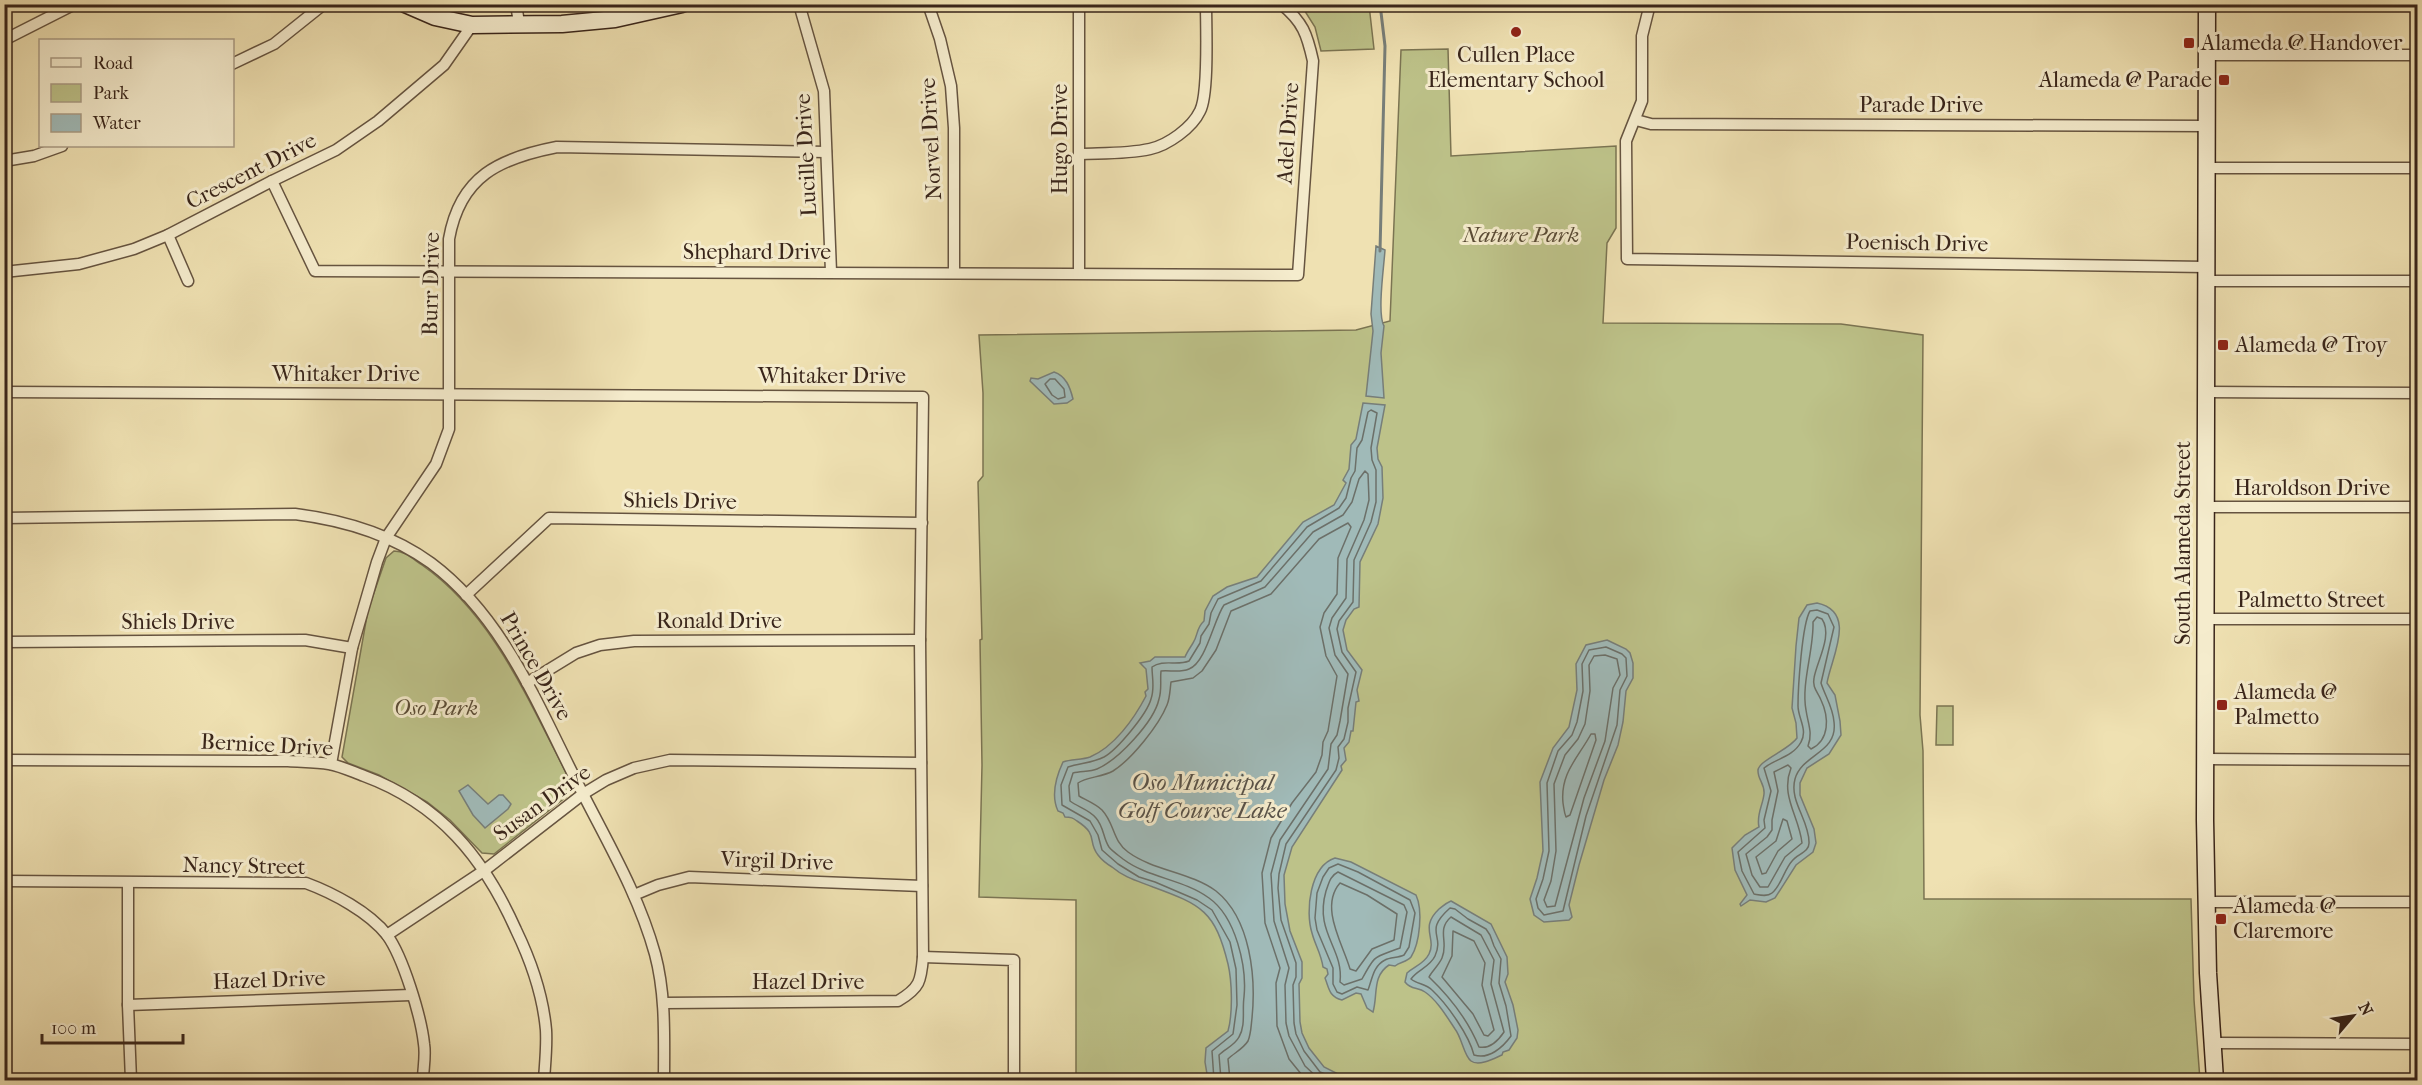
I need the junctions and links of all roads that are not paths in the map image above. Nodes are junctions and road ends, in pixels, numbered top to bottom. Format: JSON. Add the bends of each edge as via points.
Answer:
{"nodes":[{"id":1,"x":75,"y":4,"type":"edge"},
{"id":2,"x":324,"y":4,"type":"edge"},
{"id":3,"x":405,"y":4,"type":"edge"},
{"id":4,"x":516,"y":4,"type":"edge"},
{"id":5,"x":682,"y":4,"type":"edge"},
{"id":6,"x":798,"y":4,"type":"edge"},
{"id":7,"x":928,"y":4,"type":"edge"},
{"id":8,"x":1079,"y":4,"type":"edge"},
{"id":9,"x":1206,"y":4,"type":"edge"},
{"id":10,"x":1281,"y":4,"type":"edge"},
{"id":11,"x":1650,"y":4,"type":"edge"},
{"id":12,"x":2207,"y":4,"type":"edge"},
{"id":13,"x":658,"y":7,"type":"edge"},
{"id":14,"x":519,"y":23,"type":"junction"},
{"id":15,"x":472,"y":25,"type":"junction"},
{"id":16,"x":4,"y":40,"type":"edge"},
{"id":17,"x":2207,"y":55,"type":"junction"},
{"id":18,"x":2418,"y":55,"type":"edge"},
{"id":19,"x":234,"y":63,"type":"edge"},
{"id":20,"x":1636,"y":120,"type":"junction"},
{"id":21,"x":2206,"y":126,"type":"junction"},
{"id":22,"x":59,"y":147,"type":"edge"},
{"id":23,"x":826,"y":152,"type":"junction"},
{"id":24,"x":1080,"y":154,"type":"junction"},
{"id":25,"x":4,"y":161,"type":"edge"},
{"id":26,"x":2206,"y":168,"type":"junction"},
{"id":27,"x":2418,"y":168,"type":"edge"},
{"id":28,"x":272,"y":181,"type":"junction"},
{"id":29,"x":168,"y":235,"type":"junction"},
{"id":30,"x":448,"y":271,"type":"junction"},
{"id":31,"x":4,"y":272,"type":"edge"},
{"id":32,"x":831,"y":272,"type":"junction"},
{"id":33,"x":954,"y":273,"type":"junction"},
{"id":34,"x":1079,"y":273,"type":"junction"},
{"id":35,"x":2206,"y":274,"type":"junction"},
{"id":36,"x":1298,"y":275,"type":"joint"},
{"id":37,"x":188,"y":280,"type":"dead end"},
{"id":38,"x":2418,"y":281,"type":"edge"},
{"id":39,"x":4,"y":392,"type":"edge"},
{"id":40,"x":2206,"y":392,"type":"junction"},
{"id":41,"x":2418,"y":393,"type":"edge"},
{"id":42,"x":450,"y":394,"type":"junction"},
{"id":43,"x":2206,"y":507,"type":"junction"},
{"id":44,"x":2418,"y":507,"type":"edge"},
{"id":45,"x":4,"y":518,"type":"edge"},
{"id":46,"x":922,"y":523,"type":"junction"},
{"id":47,"x":386,"y":538,"type":"junction"},
{"id":48,"x":466,"y":595,"type":"junction"},
{"id":49,"x":2205,"y":619,"type":"junction"},
{"id":50,"x":2418,"y":620,"type":"edge"},
{"id":51,"x":920,"y":640,"type":"junction"},
{"id":52,"x":4,"y":642,"type":"edge"},
{"id":53,"x":352,"y":648,"type":"junction"},
{"id":54,"x":527,"y":683,"type":"junction"},
{"id":55,"x":2205,"y":759,"type":"junction"},
{"id":56,"x":4,"y":760,"type":"edge"},
{"id":57,"x":2418,"y":760,"type":"edge"},
{"id":58,"x":921,"y":763,"type":"junction"},
{"id":59,"x":332,"y":764,"type":"junction"},
{"id":60,"x":583,"y":794,"type":"junction"},
{"id":61,"x":485,"y":870,"type":"junction"},
{"id":62,"x":4,"y":881,"type":"edge"},
{"id":63,"x":128,"y":884,"type":"junction"},
{"id":64,"x":922,"y":886,"type":"junction"},
{"id":65,"x":634,"y":895,"type":"junction"},
{"id":66,"x":2205,"y":902,"type":"junction"},
{"id":67,"x":2418,"y":902,"type":"edge"},
{"id":68,"x":387,"y":935,"type":"junction"},
{"id":69,"x":923,"y":957,"type":"junction"},
{"id":70,"x":411,"y":995,"type":"junction"},
{"id":71,"x":664,"y":1003,"type":"junction"},
{"id":72,"x":128,"y":1005,"type":"junction"},
{"id":73,"x":2212,"y":1043,"type":"junction"},
{"id":74,"x":2418,"y":1044,"type":"edge"},
{"id":75,"x":131,"y":1080,"type":"edge"},
{"id":76,"x":423,"y":1080,"type":"edge"},
{"id":77,"x":544,"y":1080,"type":"edge"},
{"id":78,"x":664,"y":1080,"type":"edge"},
{"id":79,"x":1014,"y":1080,"type":"edge"},
{"id":80,"x":2215,"y":1080,"type":"edge"}],
"edges":[{"from":1,"to":16,"type":"street"},
{"from":2,"to":19,"type":"street","via":[[274,44]]},
{"from":3,"to":15,"type":"main road","via":[[435,17]]},
{"from":4,"to":14,"type":"street"},
{"from":5,"to":13,"type":"main road"},
{"from":6,"to":23,"type":"street","name":"Lucille Drive","via":[[825,91]]},
{"from":7,"to":33,"type":"street","name":"Norvel Drive","via":[[952,96]]},
{"from":8,"to":24,"type":"street","name":"Hugo Drive"},
{"from":9,"to":24,"type":"street","via":[[1204,88],[1201,110],[1190,125],[1172,140],[1152,149]]},
{"from":10,"to":36,"type":"street","name":"Adel Drive","via":[[1296,17],[1307,35],[1313,61]]},
{"from":11,"to":20,"type":"street","via":[[1642,36],[1642,101]]},
{"from":12,"to":17,"type":"main road","name":"South Alameda Street"},
{"from":13,"to":14,"type":"main road","via":[[615,19]]},
{"from":14,"to":15,"type":"main road"},
{"from":15,"to":28,"type":"street","name":"Crescent Drive","via":[[444,64],[378,121],[336,150]]},
{"from":17,"to":18,"type":"street"},
{"from":17,"to":21,"type":"main road","name":"South Alameda Street"},
{"from":20,"to":21,"type":"street","name":"Parade Drive","via":[[1651,124]]},
{"from":20,"to":35,"type":"street","name":"Poenisch Drive","via":[[1626,141],[1627,259]]},
{"from":21,"to":26,"type":"main road","name":"South Alameda Street"},
{"from":22,"to":25,"type":"street"},
{"from":23,"to":30,"type":"street","name":"Burr Drive","via":[[557,147],[525,153],[490,170],[467,193],[453,220]]},
{"from":23,"to":32,"type":"street","name":"Lucille Drive"},
{"from":24,"to":34,"type":"street","name":"Hugo Drive"},
{"from":26,"to":27,"type":"street"},
{"from":26,"to":35,"type":"main road","name":"South Alameda Street"},
{"from":28,"to":29,"type":"street","name":"Crescent Drive"},
{"from":28,"to":30,"type":"street","name":"Shephard Drive","via":[[315,271]]},
{"from":29,"to":31,"type":"street","name":"Crescent Drive","via":[[79,264]]},
{"from":29,"to":37,"type":"street"},
{"from":30,"to":32,"type":"street","name":"Shephard Drive"},
{"from":30,"to":42,"type":"street","name":"Burr Drive"},
{"from":32,"to":33,"type":"street","name":"Shephard Drive"},
{"from":33,"to":34,"type":"street","name":"Shephard Drive"},
{"from":34,"to":36,"type":"street","name":"Shephard Drive"},
{"from":35,"to":38,"type":"street","name":"Poenisch Drive"},
{"from":35,"to":40,"type":"main road","name":"South Alameda Street"},
{"from":39,"to":42,"type":"street","name":"Whitaker Drive"},
{"from":40,"to":41,"type":"street"},
{"from":40,"to":43,"type":"main road","name":"South Alameda Street"},
{"from":42,"to":46,"type":"street","name":"Whitaker Drive","via":[[923,396]]},
{"from":42,"to":47,"type":"street","name":"Burr Drive","via":[[444,447]]},
{"from":43,"to":44,"type":"street","name":"Haroldson Drive"},
{"from":43,"to":49,"type":"main road","name":"South Alameda Street"},
{"from":45,"to":47,"type":"street","name":"Prince Drive","via":[[295,514],[348,524]]},
{"from":46,"to":48,"type":"street","name":"Shiels Drive","via":[[549,518]]},
{"from":46,"to":51,"type":"street","name":"Whitaker Drive"},
{"from":47,"to":48,"type":"street","name":"Prince Drive","via":[[430,563]]},
{"from":47,"to":53,"type":"street","name":"Burr Drive"},
{"from":48,"to":54,"type":"street","name":"Prince Drive","via":[[497,632]]},
{"from":49,"to":50,"type":"street","name":"Palmetto Street"},
{"from":49,"to":55,"type":"main road","name":"South Alameda Street"},
{"from":51,"to":54,"type":"street","name":"Ronald Drive","via":[[634,641],[576,653]]},
{"from":51,"to":58,"type":"street","name":"Whitaker Drive"},
{"from":52,"to":53,"type":"street","name":"Shiels Drive","via":[[305,640]]},
{"from":53,"to":59,"type":"street","name":"Burr Drive"},
{"from":54,"to":60,"type":"street","name":"Prince Drive"},
{"from":55,"to":57,"type":"street"},
{"from":55,"to":66,"type":"main road","name":"South Alameda Street"},
{"from":56,"to":59,"type":"street","name":"Bernice Drive"},
{"from":58,"to":60,"type":"street","name":"Susan Drive","via":[[670,760],[634,768]]},
{"from":58,"to":64,"type":"street","name":"Whitaker Drive"},
{"from":59,"to":61,"type":"street","name":"Bernice Drive","via":[[379,782],[414,802],[451,829]]},
{"from":60,"to":61,"type":"street","name":"Susan Drive"},
{"from":60,"to":65,"type":"street","name":"Prince Drive"},
{"from":61,"to":68,"type":"street","name":"Susan Drive"},
{"from":61,"to":77,"type":"street","name":"Bernice Drive","via":[[528,956],[539,994],[546,1030]]},
{"from":62,"to":63,"type":"street","name":"Nancy Street"},
{"from":63,"to":68,"type":"street","name":"Nancy Street","via":[[306,883],[347,902]]},
{"from":63,"to":72,"type":"street"},
{"from":64,"to":65,"type":"street","name":"Virgil Drive","via":[[689,877]]},
{"from":64,"to":69,"type":"street","name":"Whitaker Drive"},
{"from":65,"to":71,"type":"street","name":"Prince Drive","via":[[655,954]]},
{"from":66,"to":67,"type":"street"},
{"from":66,"to":73,"type":"main road","name":"South Alameda Street"},
{"from":68,"to":70,"type":"street","name":"Nancy Street"},
{"from":69,"to":71,"type":"street","name":"Hazel Drive","via":[[921,981],[898,1001]]},
{"from":69,"to":79,"type":"street","via":[[1014,960]]},
{"from":70,"to":72,"type":"street","name":"Hazel Drive"},
{"from":70,"to":76,"type":"street","name":"Nancy Street","via":[[424,1046]]},
{"from":71,"to":78,"type":"street","name":"Prince Drive"},
{"from":72,"to":75,"type":"street"},
{"from":73,"to":74,"type":"street"},
{"from":73,"to":80,"type":"main road","name":"South Alameda Street"}]}
